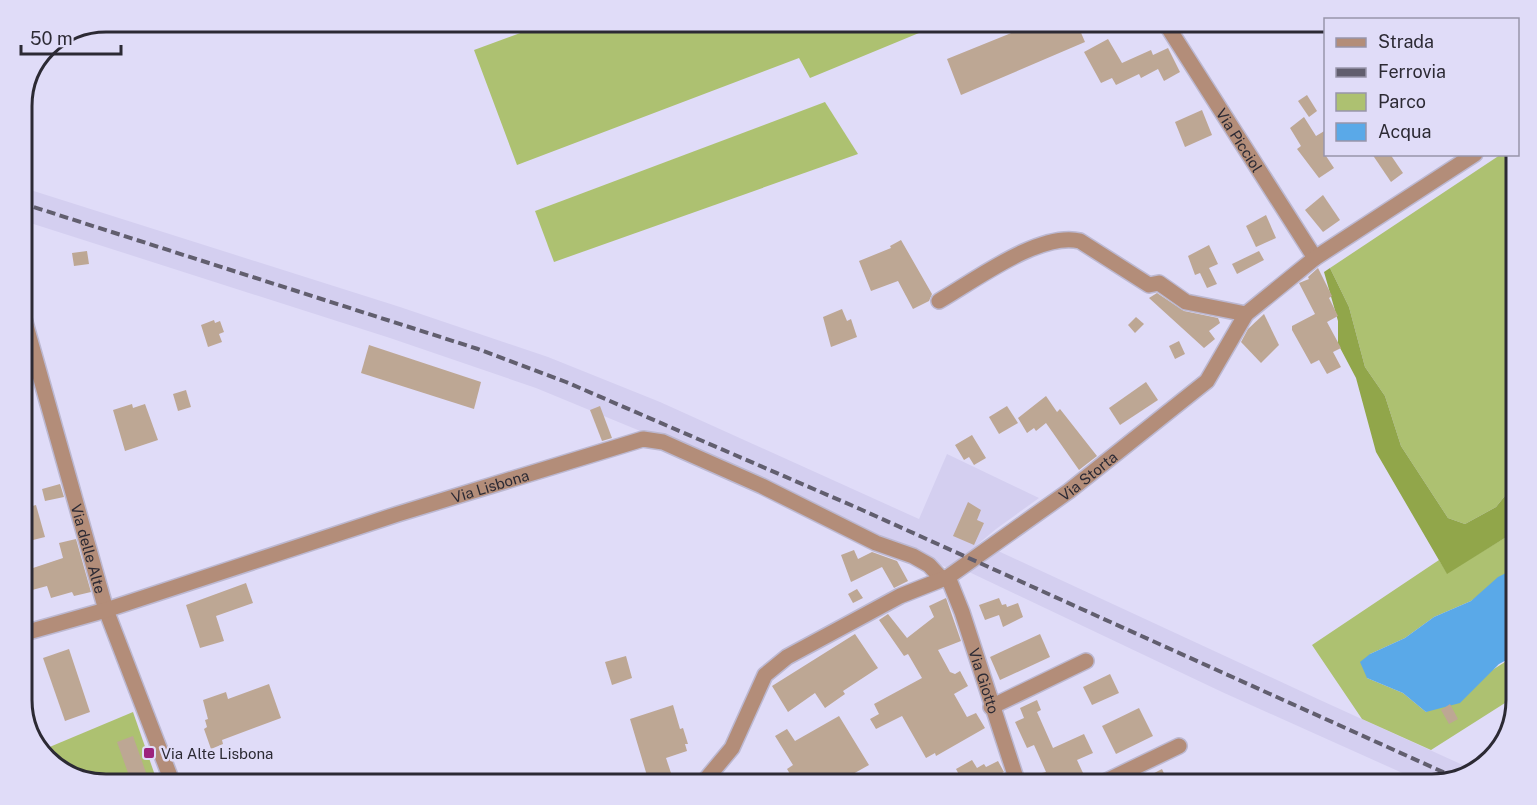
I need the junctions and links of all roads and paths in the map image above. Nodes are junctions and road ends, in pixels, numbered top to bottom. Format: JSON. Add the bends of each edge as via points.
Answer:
{"nodes":[{"id":1,"x":1171,"y":32,"type":"edge"},
{"id":2,"x":1472,"y":156,"type":"edge"},
{"id":3,"x":1315,"y":258,"type":"junction"},
{"id":4,"x":939,"y":301,"type":"dead end"},
{"id":5,"x":1246,"y":314,"type":"junction"},
{"id":6,"x":32,"y":347,"type":"edge"},
{"id":7,"x":945,"y":578,"type":"junction"},
{"id":8,"x":106,"y":610,"type":"junction"},
{"id":9,"x":32,"y":631,"type":"edge"},
{"id":10,"x":1086,"y":661,"type":"dead end"},
{"id":11,"x":991,"y":707,"type":"junction"},
{"id":12,"x":1179,"y":746,"type":"dead end"},
{"id":13,"x":169,"y":774,"type":"edge"},
{"id":14,"x":710,"y":774,"type":"edge"},
{"id":15,"x":1014,"y":774,"type":"edge"},
{"id":16,"x":1121,"y":774,"type":"edge"}],
"edges":[{"from":1,"to":3,"type":"street","name":"Via Picciol"},
{"from":2,"to":3,"type":"street","name":"Via Storta"},
{"from":3,"to":5,"type":"street","name":"Via Storta"},
{"from":4,"to":5,"type":"street","via":[[1026,251],[1070,238],[1149,285],[1159,283],[1186,302]]},
{"from":5,"to":7,"type":"street","name":"Via Storta","via":[[1207,381],[1113,458]]},
{"from":6,"to":8,"type":"street","name":"Via delle Alte"},
{"from":7,"to":8,"type":"street","name":"Via Lisbona","via":[[913,556],[876,543],[762,486],[673,447],[643,439]]},
{"from":7,"to":11,"type":"street","name":"Via Giotto","via":[[962,612]]},
{"from":7,"to":14,"type":"street","name":"Via Storta","via":[[838,628],[787,657],[765,675],[732,748]]},
{"from":8,"to":9,"type":"street","name":"Via Lisbona"},
{"from":8,"to":13,"type":"street","name":"Via delle Alte"},
{"from":10,"to":11,"type":"street"},
{"from":11,"to":15,"type":"street","name":"Via Giotto"},
{"from":12,"to":16,"type":"street"}]}
